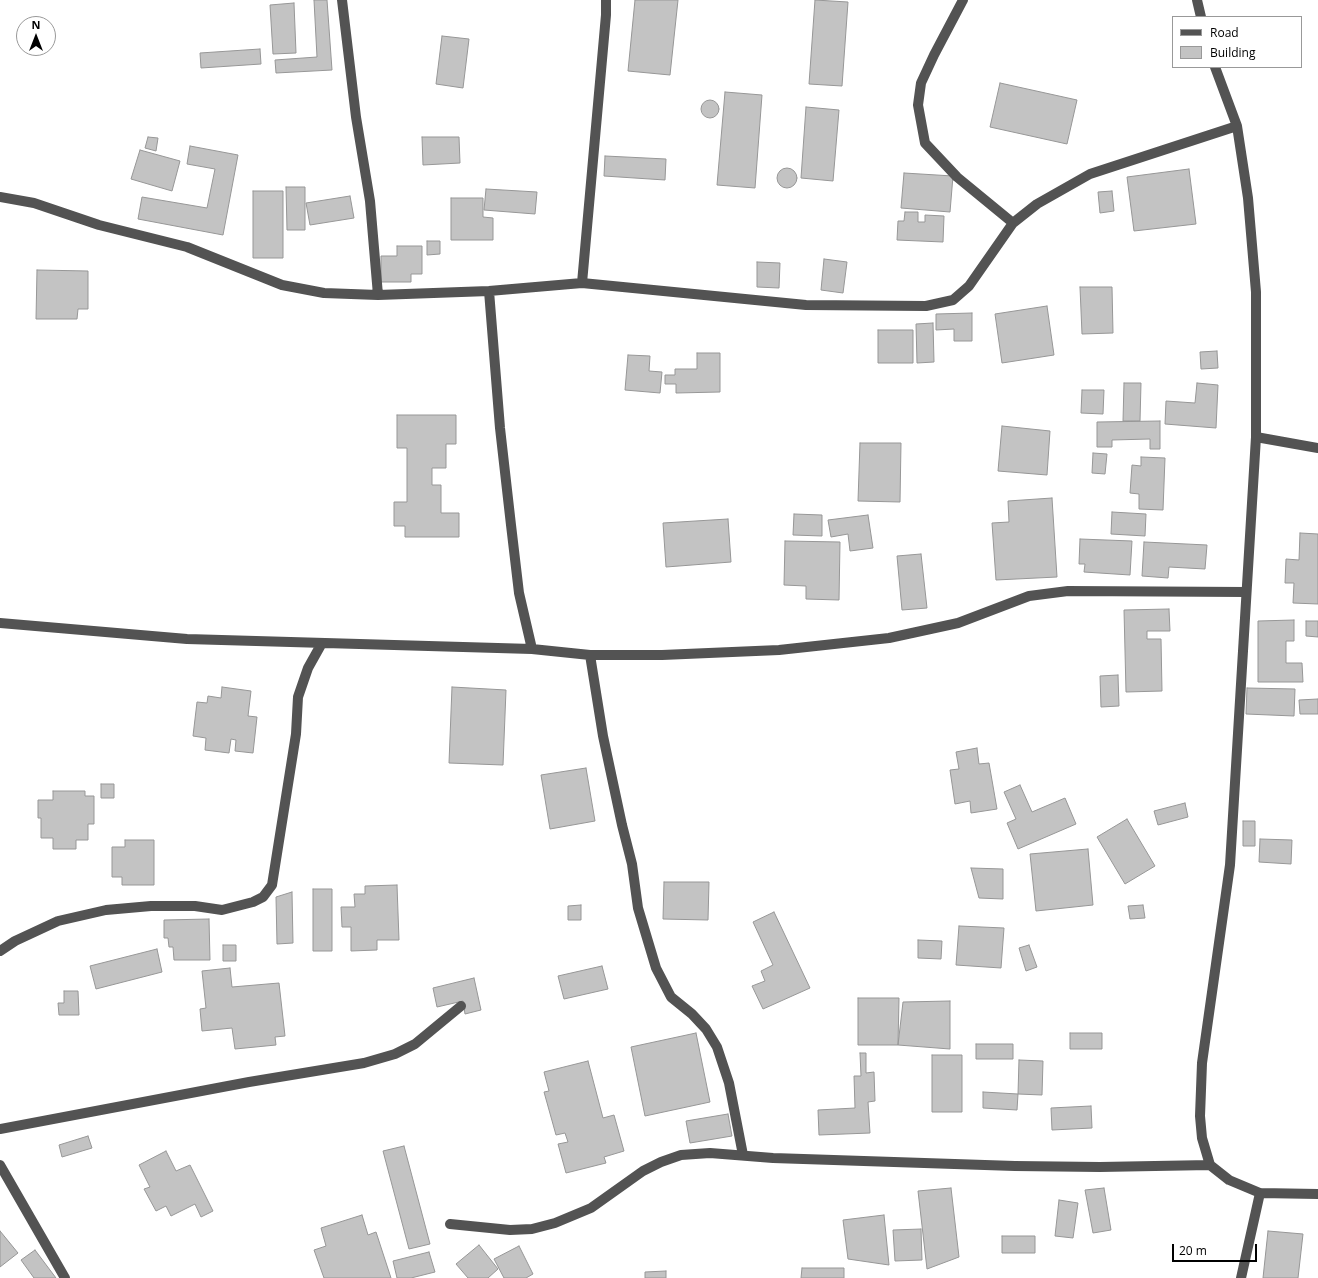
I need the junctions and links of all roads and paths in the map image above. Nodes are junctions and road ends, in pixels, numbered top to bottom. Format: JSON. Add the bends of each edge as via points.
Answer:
{"nodes":[{"id":1,"x":342,"y":0,"type":"edge"},
{"id":2,"x":606,"y":0,"type":"edge"},
{"id":3,"x":963,"y":0,"type":"edge"},
{"id":4,"x":1197,"y":0,"type":"edge"},
{"id":5,"x":1201,"y":16,"type":"edge"},
{"id":6,"x":1215,"y":68,"type":"edge"},
{"id":7,"x":1237,"y":126,"type":"junction"},
{"id":8,"x":0,"y":197,"type":"edge"},
{"id":9,"x":1013,"y":223,"type":"junction"},
{"id":10,"x":582,"y":283,"type":"junction"},
{"id":11,"x":489,"y":291,"type":"junction"},
{"id":12,"x":378,"y":296,"type":"junction"},
{"id":13,"x":1256,"y":438,"type":"junction"},
{"id":14,"x":1318,"y":448,"type":"edge"},
{"id":15,"x":1246,"y":592,"type":"junction"},
{"id":16,"x":0,"y":623,"type":"edge"},
{"id":17,"x":322,"y":643,"type":"junction"},
{"id":18,"x":532,"y":649,"type":"junction"},
{"id":19,"x":590,"y":655,"type":"junction"},
{"id":20,"x":0,"y":951,"type":"edge"},
{"id":21,"x":461,"y":1006,"type":"dead end"},
{"id":22,"x":0,"y":1129,"type":"edge"},
{"id":23,"x":742,"y":1155,"type":"junction"},
{"id":24,"x":0,"y":1165,"type":"edge"},
{"id":25,"x":1210,"y":1165,"type":"junction"},
{"id":26,"x":1260,"y":1193,"type":"junction"},
{"id":27,"x":1318,"y":1194,"type":"edge"},
{"id":28,"x":450,"y":1224,"type":"dead end"},
{"id":29,"x":65,"y":1278,"type":"edge"},
{"id":30,"x":1241,"y":1278,"type":"edge"}],
"edges":[{"from":1,"to":12,"type":"street","via":[[356,117],[370,201]]},
{"from":2,"to":10,"type":"street"},
{"from":3,"to":9,"type":"street","via":[[921,83],[918,104],[925,143],[957,177]]},
{"from":4,"to":5,"type":"street"},
{"from":6,"to":7,"type":"street"},
{"from":7,"to":9,"type":"street","via":[[1090,174],[1037,204]]},
{"from":7,"to":13,"type":"street","via":[[1248,198],[1256,292]]},
{"from":8,"to":12,"type":"street","via":[[34,203],[99,225],[187,247],[282,285],[324,293]]},
{"from":9,"to":10,"type":"street","via":[[969,286],[953,300],[926,306],[806,305]]},
{"from":10,"to":11,"type":"street"},
{"from":11,"to":12,"type":"street"},
{"from":11,"to":18,"type":"street","via":[[500,428],[519,593]]},
{"from":13,"to":14,"type":"street"},
{"from":13,"to":15,"type":"street"},
{"from":15,"to":19,"type":"street","via":[[1068,591],[1029,596],[958,623],[889,638],[779,650]]},
{"from":15,"to":25,"type":"street","via":[[1230,864],[1202,1063],[1200,1116],[1202,1138]]},
{"from":16,"to":17,"type":"street","via":[[187,639]]},
{"from":17,"to":18,"type":"street"},
{"from":17,"to":20,"type":"street","via":[[308,668],[298,697],[296,734],[272,885],[263,897],[254,902],[222,910],[195,906],[151,906],[106,910],[58,921]]},
{"from":18,"to":19,"type":"street"},
{"from":19,"to":23,"type":"street","via":[[603,736],[632,864],[638,908],[656,968],[671,997],[706,1029],[717,1048],[729,1083]]},
{"from":21,"to":22,"type":"street","via":[[415,1044],[395,1054],[364,1062]]},
{"from":23,"to":25,"type":"street","via":[[1015,1166]]},
{"from":23,"to":28,"type":"street","via":[[681,1155],[661,1162],[643,1171],[591,1208],[555,1223],[532,1229],[510,1230]]},
{"from":24,"to":29,"type":"street"},
{"from":25,"to":26,"type":"street","via":[[1229,1180]]},
{"from":26,"to":27,"type":"street"},
{"from":26,"to":30,"type":"street"}]}
